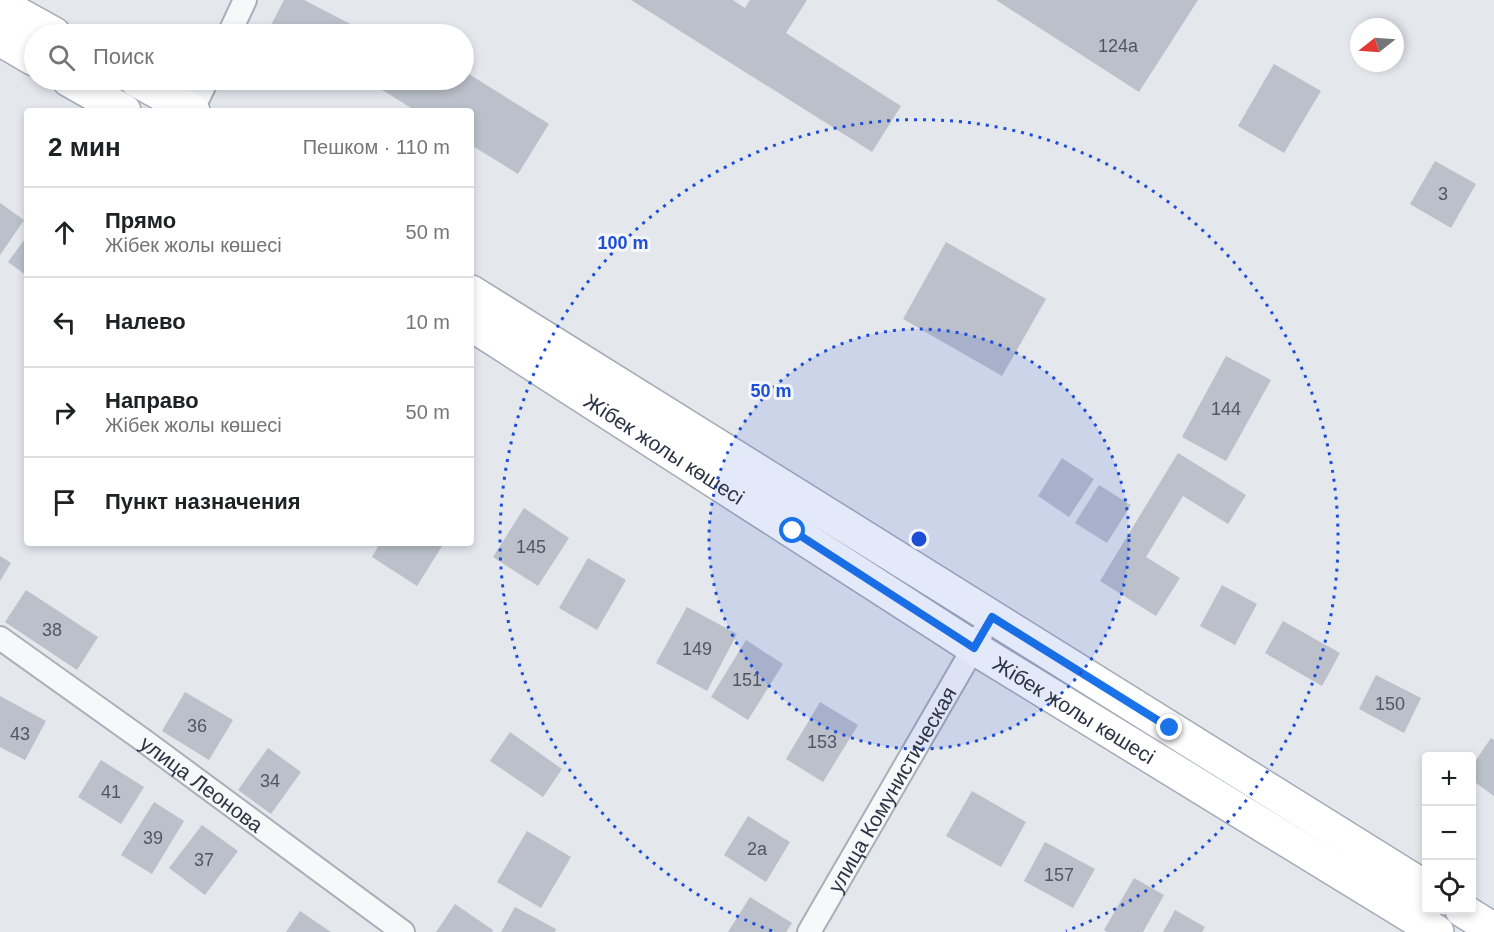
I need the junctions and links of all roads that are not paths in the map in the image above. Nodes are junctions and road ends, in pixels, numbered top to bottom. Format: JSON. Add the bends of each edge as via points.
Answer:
{"nodes":[{"id":1,"x":245,"y":0,"type":"edge"},
{"id":2,"x":234,"y":24,"type":"edge"},
{"id":3,"x":5,"y":29,"type":"edge"},
{"id":4,"x":24,"y":31,"type":"edge"},
{"id":5,"x":24,"y":49,"type":"edge"},
{"id":6,"x":87,"y":90,"type":"edge"},
{"id":7,"x":154,"y":90,"type":"edge"},
{"id":8,"x":202,"y":90,"type":"edge"},
{"id":9,"x":119,"y":108,"type":"edge"},
{"id":10,"x":187,"y":108,"type":"edge"},
{"id":11,"x":193,"y":108,"type":"edge"},
{"id":12,"x":474,"y":294,"type":"edge"},
{"id":13,"x":474,"y":326,"type":"edge"},
{"id":14,"x":992,"y":617,"type":"junction"},
{"id":15,"x":0,"y":638,"type":"edge"},
{"id":16,"x":974,"y":648,"type":"junction"},
{"id":17,"x":1422,"y":886,"type":"edge"},
{"id":18,"x":1470,"y":914,"type":"edge"},
{"id":19,"x":1494,"y":930,"type":"edge"},
{"id":20,"x":403,"y":932,"type":"edge"},
{"id":21,"x":809,"y":932,"type":"edge"},
{"id":22,"x":1437,"y":932,"type":"edge"}],
"edges":[{"from":1,"to":2,"type":"street"},
{"from":3,"to":4,"type":"main road"},
{"from":3,"to":5,"type":"main road"},
{"from":6,"to":9,"type":"main road"},
{"from":7,"to":10,"type":"main road"},
{"from":8,"to":11,"type":"street"},
{"from":12,"to":14,"type":"main road","name":"Жібек жолы көшесі"},
{"from":13,"to":16,"type":"main road","name":"Жібек жолы көшесі"},
{"from":14,"to":16,"type":"street","name":"улица Комунистическая"},
{"from":14,"to":17,"type":"main road","name":"Жібек жолы көшесі"},
{"from":15,"to":20,"type":"street","name":"улица Леонова"},
{"from":16,"to":21,"type":"street","name":"улица Комунистическая"},
{"from":16,"to":22,"type":"main road","name":"Жібек жолы көшесі"},
{"from":18,"to":19,"type":"main road"}]}
